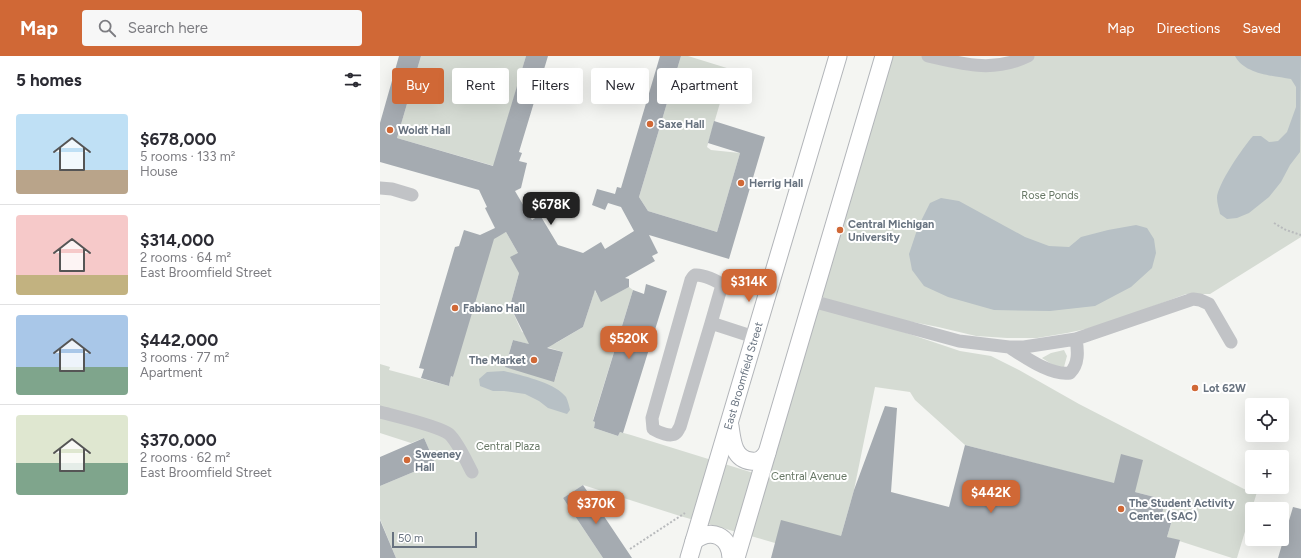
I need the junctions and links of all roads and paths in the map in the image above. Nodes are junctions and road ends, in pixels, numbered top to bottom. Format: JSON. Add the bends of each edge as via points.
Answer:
{"nodes":[{"id":1,"x":838,"y":56,"type":"edge"},
{"id":2,"x":884,"y":56,"type":"edge"},
{"id":3,"x":928,"y":56,"type":"edge"},
{"id":4,"x":1028,"y":56,"type":"edge"},
{"id":5,"x":380,"y":188,"type":"edge"},
{"id":6,"x":412,"y":195,"type":"dead end"},
{"id":7,"x":1274,"y":222,"type":"dead end"},
{"id":8,"x":1301,"y":235,"type":"edge"},
{"id":9,"x":812,"y":301,"type":"junction"},
{"id":10,"x":711,"y":323,"type":"junction"},
{"id":11,"x":754,"y":336,"type":"junction"},
{"id":12,"x":1076,"y":340,"type":"junction"},
{"id":13,"x":1231,"y":342,"type":"dead end"},
{"id":14,"x":1009,"y":347,"type":"junction"},
{"id":15,"x":380,"y":412,"type":"edge"},
{"id":16,"x":729,"y":422,"type":"junction"},
{"id":17,"x":767,"y":453,"type":"junction"},
{"id":18,"x":472,"y":472,"type":"dead end"},
{"id":19,"x":685,"y":513,"type":"dead end"},
{"id":20,"x":694,"y":541,"type":"junction"},
{"id":21,"x":630,"y":549,"type":"dead end"},
{"id":22,"x":689,"y":558,"type":"edge"},
{"id":23,"x":731,"y":558,"type":"edge"},
{"id":24,"x":736,"y":558,"type":"edge"}],
"edges":[{"from":1,"to":11,"type":"main road","name":"East Broomfield Street"},
{"from":2,"to":9,"type":"main road"},
{"from":3,"to":4,"type":"street","via":[[987,66],[1011,63]]},
{"from":5,"to":6,"type":"street"},
{"from":7,"to":8,"type":"path","via":[[1286,230]]},
{"from":9,"to":14,"type":"street","via":[[959,341]]},
{"from":9,"to":17,"type":"main road"},
{"from":10,"to":10,"type":"street","via":[[722,285],[716,280],[697,275],[691,280],[652,418],[654,429],[657,431],[673,434],[680,427]]},
{"from":10,"to":11,"type":"street"},
{"from":11,"to":16,"type":"main road","name":"East Broomfield Street"},
{"from":12,"to":13,"type":"street","via":[[1193,299],[1209,304]]},
{"from":12,"to":14,"type":"street"},
{"from":12,"to":14,"type":"street","via":[[1076,366],[1070,373],[1062,374]]},
{"from":15,"to":18,"type":"street","via":[[446,432],[453,439]]},
{"from":16,"to":17,"type":"main road","via":[[733,445],[740,457],[748,461],[758,461]]},
{"from":16,"to":20,"type":"main road","name":"East Broomfield Street"},
{"from":17,"to":24,"type":"main road"},
{"from":19,"to":21,"type":"path"},
{"from":20,"to":22,"type":"main road","name":"East Broomfield Street"},
{"from":20,"to":23,"type":"main road","via":[[706,534],[719,537],[729,548]]}]}
